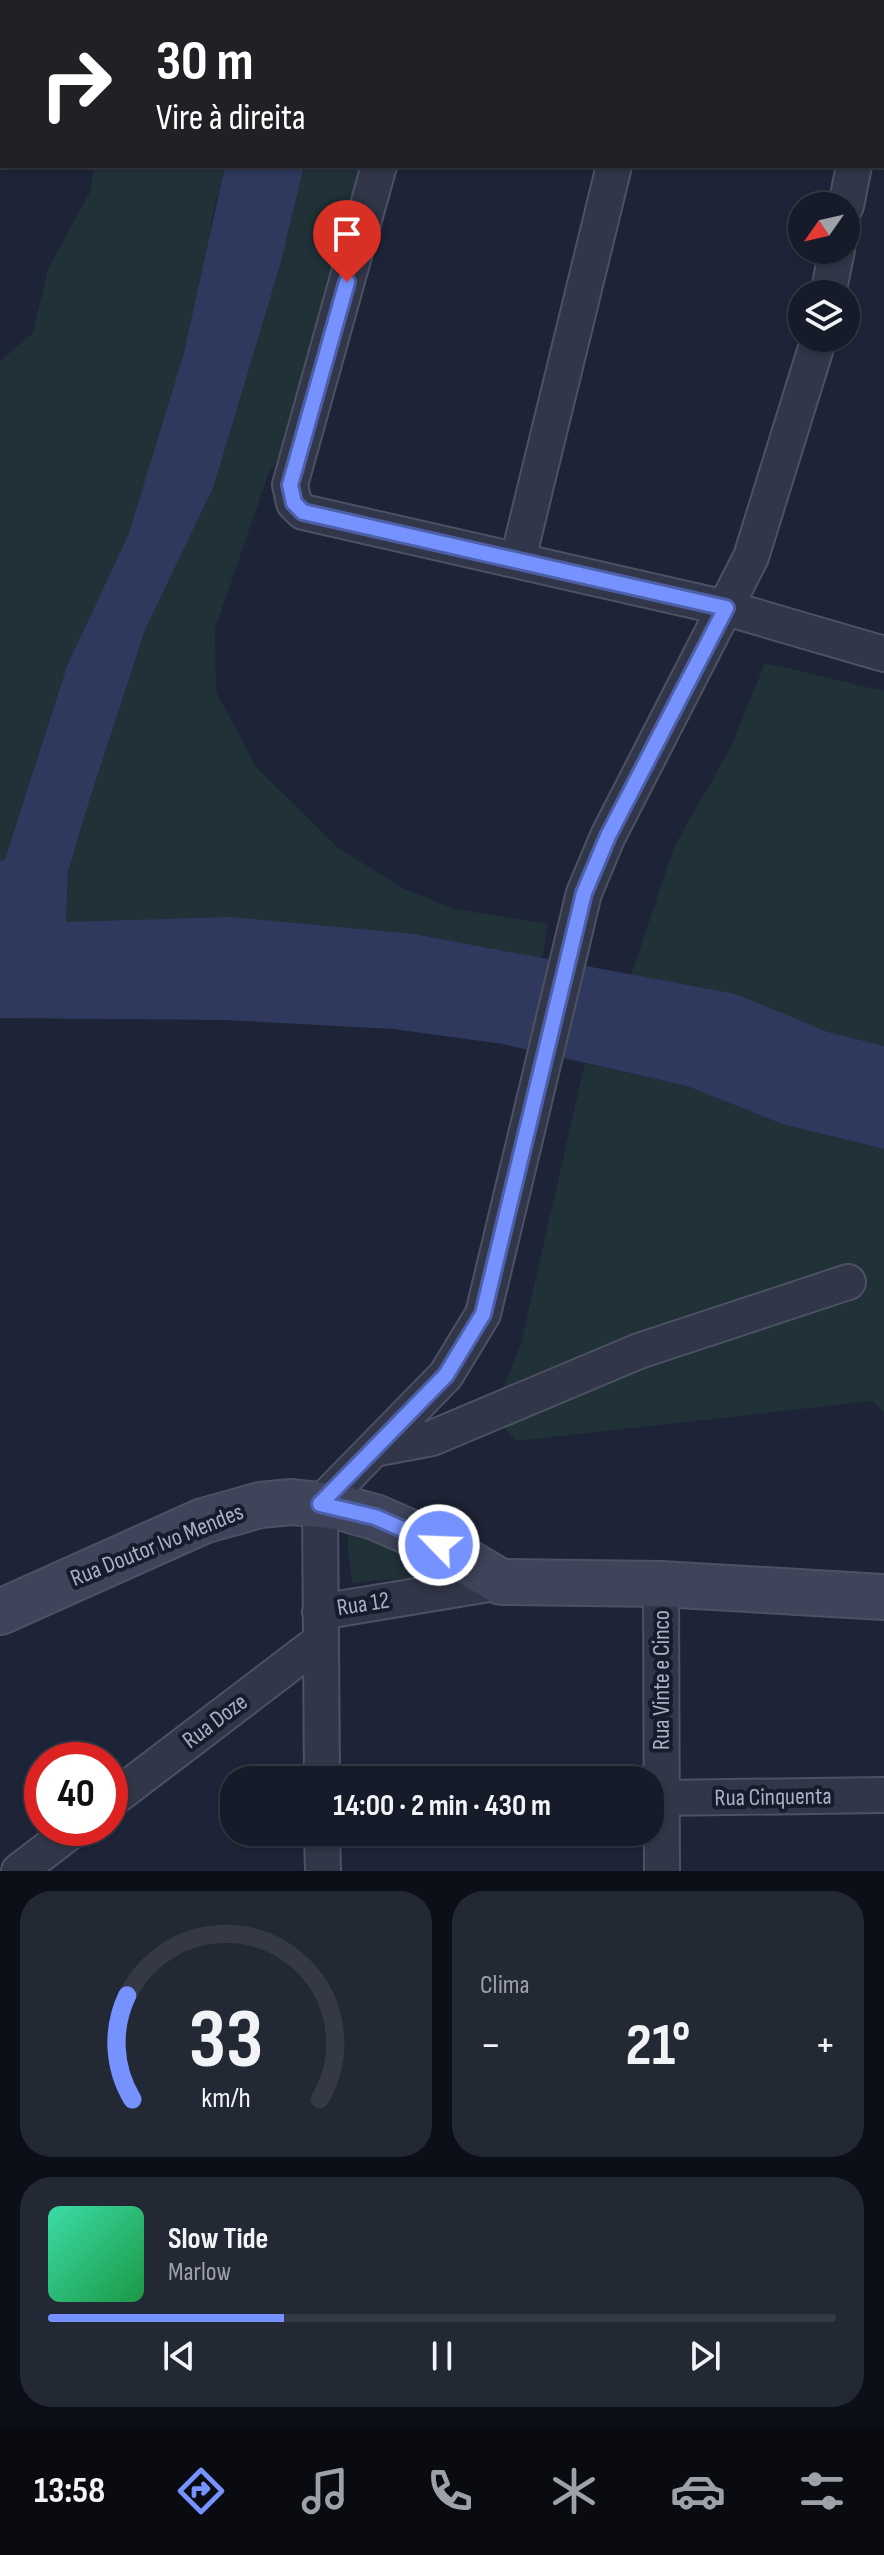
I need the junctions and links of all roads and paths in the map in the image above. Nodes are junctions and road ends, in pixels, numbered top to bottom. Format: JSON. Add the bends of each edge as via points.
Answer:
{"nodes":[{"id":1,"x":378,"y":168,"type":"edge"},
{"id":2,"x":614,"y":168,"type":"edge"},
{"id":3,"x":854,"y":168,"type":"edge"},
{"id":4,"x":849,"y":192,"type":"edge"},
{"id":5,"x":815,"y":352,"type":"edge"},
{"id":6,"x":518,"y":559,"type":"junction"},
{"id":7,"x":726,"y":608,"type":"junction"},
{"id":8,"x":884,"y":654,"type":"edge"},
{"id":9,"x":848,"y":1282,"type":"dead end"},
{"id":10,"x":374,"y":1449,"type":"junction"},
{"id":11,"x":320,"y":1504,"type":"junction"},
{"id":12,"x":501,"y":1582,"type":"junction"},
{"id":13,"x":661,"y":1584,"type":"junction"},
{"id":14,"x":884,"y":1597,"type":"edge"},
{"id":15,"x":0,"y":1612,"type":"edge"},
{"id":16,"x":320,"y":1626,"type":"junction"},
{"id":17,"x":322,"y":1766,"type":"edge"},
{"id":18,"x":661,"y":1766,"type":"edge"},
{"id":19,"x":128,"y":1786,"type":"edge"},
{"id":20,"x":884,"y":1795,"type":"edge"},
{"id":21,"x":664,"y":1798,"type":"edge"},
{"id":22,"x":52,"y":1846,"type":"edge"},
{"id":23,"x":662,"y":1846,"type":"edge"},
{"id":24,"x":19,"y":1871,"type":"edge"},
{"id":25,"x":662,"y":1871,"type":"edge"}],
"edges":[{"from":1,"to":6,"type":"street","via":[[291,495],[303,512]]},
{"from":2,"to":6,"type":"street"},
{"from":3,"to":4,"type":"street"},
{"from":5,"to":7,"type":"street","via":[[751,557]]},
{"from":6,"to":7,"type":"street"},
{"from":7,"to":8,"type":"street"},
{"from":7,"to":10,"type":"street","via":[[584,893],[483,1314],[446,1375]]},
{"from":9,"to":10,"type":"street","via":[[639,1351],[432,1438]]},
{"from":10,"to":11,"type":"street"},
{"from":11,"to":12,"type":"street","name":"Rua Doutor Ivo Mendes","via":[[416,1534]]},
{"from":11,"to":15,"type":"street","name":"Rua Doutor Ivo Mendes","via":[[260,1505],[203,1521]]},
{"from":11,"to":16,"type":"street"},
{"from":12,"to":13,"type":"street"},
{"from":12,"to":16,"type":"street","name":"Rua 12"},
{"from":13,"to":14,"type":"street"},
{"from":13,"to":18,"type":"street","name":"Rua Vinte e Cinco"},
{"from":16,"to":17,"type":"street"},
{"from":16,"to":19,"type":"street","name":"Rua Doze"},
{"from":20,"to":21,"type":"street","name":"Rua Cinquenta"},
{"from":22,"to":24,"type":"street"},
{"from":23,"to":25,"type":"street","name":"Rua Vinte e Cinco"}]}
